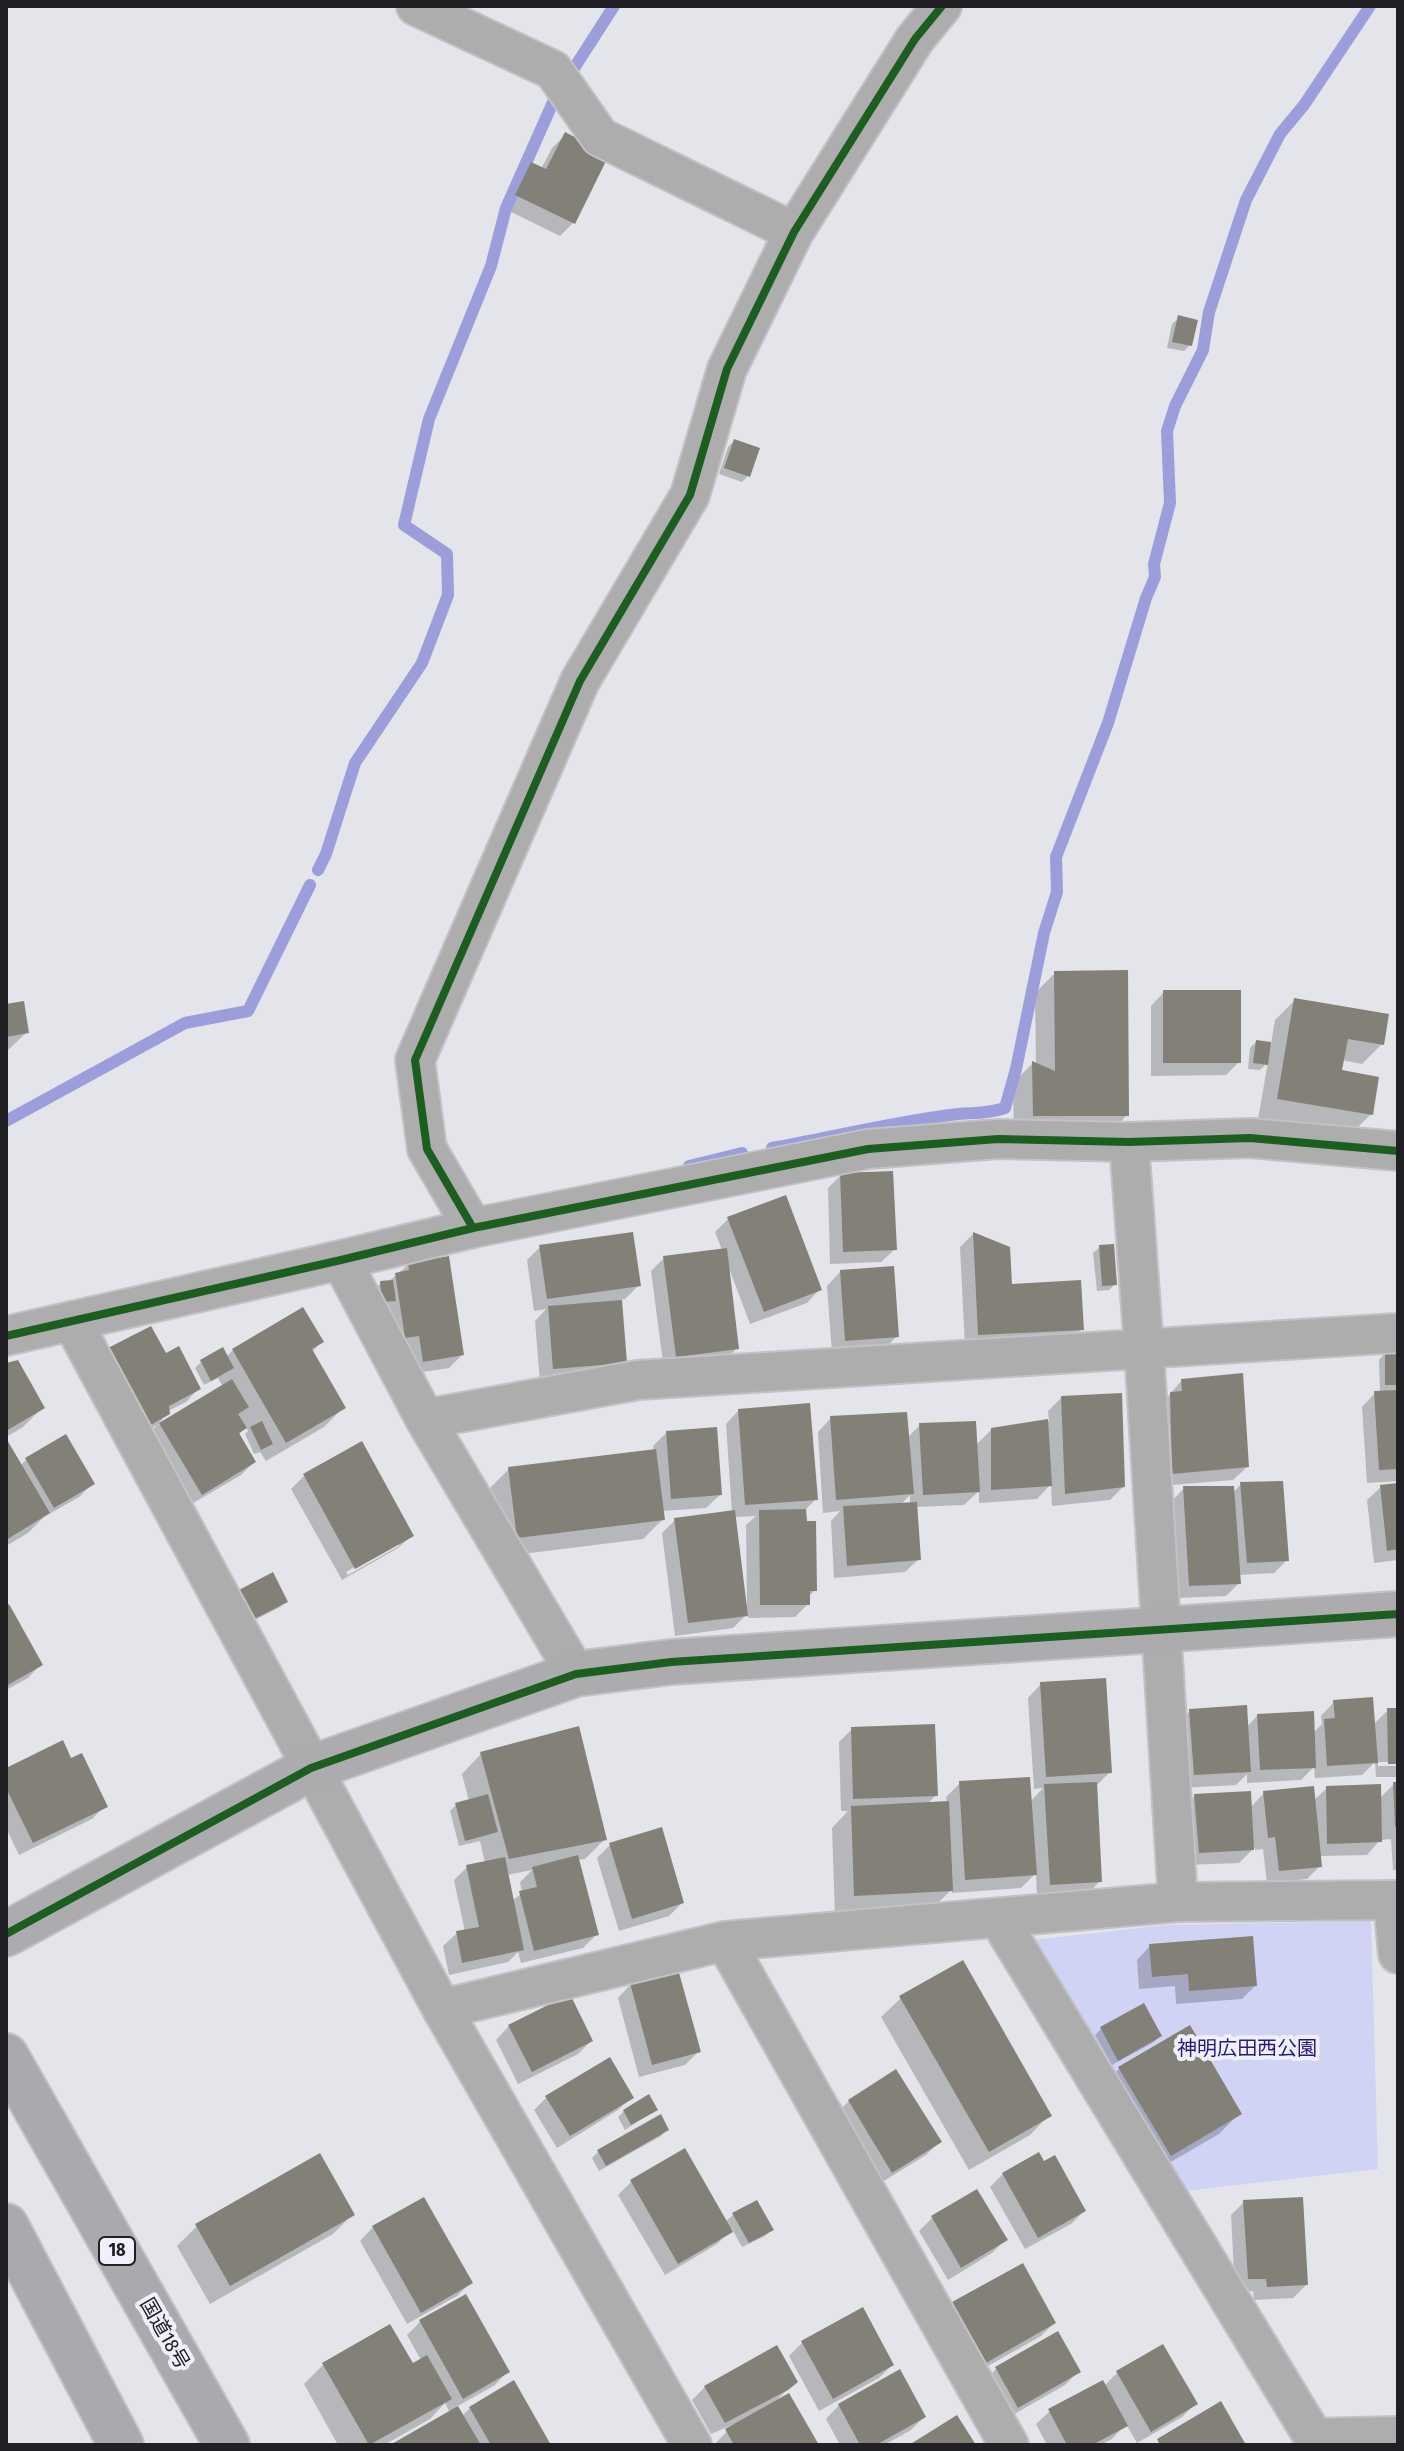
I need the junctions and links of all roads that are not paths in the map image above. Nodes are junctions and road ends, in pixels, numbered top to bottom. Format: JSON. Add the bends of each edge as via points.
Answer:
{"nodes":[{"id":1,"x":416,"y":6,"type":"edge"},
{"id":2,"x":942,"y":6,"type":"edge"},
{"id":3,"x":794,"y":232,"type":"junction"},
{"id":4,"x":1129,"y":1142,"type":"junction"},
{"id":5,"x":1398,"y":1151,"type":"edge"},
{"id":6,"x":473,"y":1228,"type":"junction"},
{"id":7,"x":341,"y":1260,"type":"junction"},
{"id":8,"x":72,"y":1321,"type":"junction"},
{"id":9,"x":1398,"y":1333,"type":"edge"},
{"id":10,"x":6,"y":1336,"type":"edge"},
{"id":11,"x":1144,"y":1349,"type":"junction"},
{"id":12,"x":425,"y":1419,"type":"junction"},
{"id":13,"x":1398,"y":1614,"type":"edge"},
{"id":14,"x":1160,"y":1627,"type":"junction"},
{"id":15,"x":576,"y":1674,"type":"junction"},
{"id":16,"x":311,"y":1768,"type":"junction"},
{"id":17,"x":1396,"y":1900,"type":"edge"},
{"id":18,"x":1178,"y":1902,"type":"junction"},
{"id":19,"x":999,"y":1919,"type":"junction"},
{"id":20,"x":6,"y":1934,"type":"edge"},
{"id":21,"x":725,"y":1941,"type":"junction"},
{"id":22,"x":1398,"y":1954,"type":"edge"},
{"id":23,"x":442,"y":2009,"type":"junction"},
{"id":24,"x":6,"y":2056,"type":"edge"},
{"id":25,"x":6,"y":2226,"type":"edge"},
{"id":26,"x":1398,"y":2436,"type":"edge"},
{"id":27,"x":121,"y":2445,"type":"edge"},
{"id":28,"x":227,"y":2445,"type":"edge"},
{"id":29,"x":692,"y":2445,"type":"edge"},
{"id":30,"x":1009,"y":2445,"type":"edge"}],
"edges":[{"from":1,"to":3,"type":"street","via":[[553,70],[600,137]]},
{"from":2,"to":3,"type":"street","via":[[915,39]]},
{"from":3,"to":6,"type":"street","via":[[727,369],[690,495],[580,681],[415,1060],[427,1149]]},
{"from":4,"to":5,"type":"street","via":[[1250,1138]]},
{"from":4,"to":6,"type":"street","via":[[998,1139],[868,1149]]},
{"from":4,"to":11,"type":"street"},
{"from":6,"to":7,"type":"street"},
{"from":7,"to":8,"type":"street"},
{"from":7,"to":12,"type":"street"},
{"from":8,"to":10,"type":"street"},
{"from":8,"to":16,"type":"street"},
{"from":9,"to":11,"type":"street"},
{"from":11,"to":12,"type":"street","via":[[638,1380]]},
{"from":11,"to":14,"type":"street"},
{"from":12,"to":15,"type":"street"},
{"from":13,"to":14,"type":"street"},
{"from":14,"to":15,"type":"street","via":[[671,1662]]},
{"from":14,"to":18,"type":"street"},
{"from":15,"to":16,"type":"street"},
{"from":16,"to":20,"type":"street"},
{"from":16,"to":23,"type":"street"},
{"from":17,"to":18,"type":"street"},
{"from":17,"to":22,"type":"street"},
{"from":18,"to":19,"type":"street"},
{"from":19,"to":21,"type":"street"},
{"from":19,"to":26,"type":"street","via":[[1314,2438]]},
{"from":21,"to":23,"type":"street"},
{"from":21,"to":30,"type":"street"},
{"from":23,"to":29,"type":"street"},
{"from":24,"to":28,"type":"highway","name":"国道18号","number":"18"},
{"from":25,"to":27,"type":"highway"}]}
